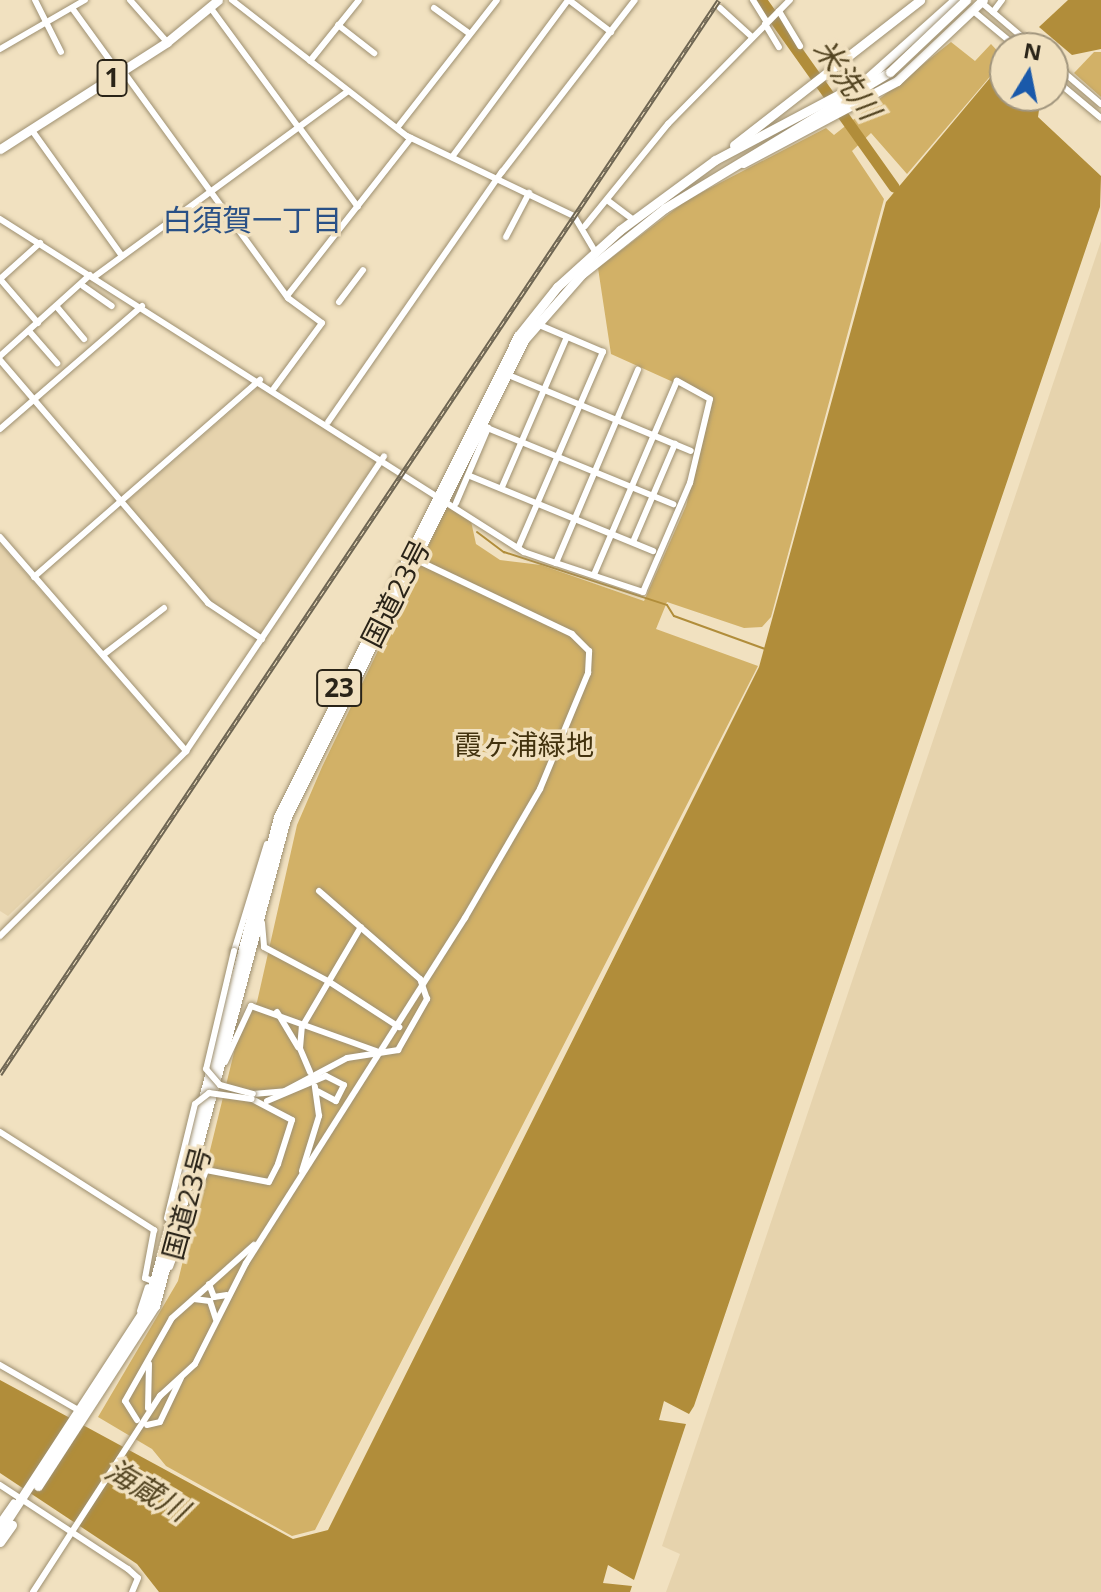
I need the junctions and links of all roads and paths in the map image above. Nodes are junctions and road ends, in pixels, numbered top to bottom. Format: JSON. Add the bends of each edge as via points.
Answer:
{"nodes":[{"id":1,"x":35,"y":0,"type":"edge"},
{"id":2,"x":130,"y":0,"type":"edge"},
{"id":3,"x":232,"y":0,"type":"edge"},
{"id":4,"x":497,"y":0,"type":"edge"},
{"id":5,"x":568,"y":0,"type":"edge"},
{"id":6,"x":635,"y":0,"type":"edge"},
{"id":7,"x":753,"y":0,"type":"edge"},
{"id":8,"x":774,"y":0,"type":"edge"},
{"id":9,"x":790,"y":0,"type":"edge"},
{"id":10,"x":920,"y":0,"type":"edge"},
{"id":11,"x":955,"y":0,"type":"edge"},
{"id":12,"x":966,"y":0,"type":"edge"},
{"id":13,"x":1002,"y":0,"type":"edge"},
{"id":14,"x":81,"y":1,"type":"edge"},
{"id":15,"x":982,"y":1,"type":"edge"},
{"id":16,"x":354,"y":2,"type":"edge"},
{"id":17,"x":214,"y":4,"type":"edge"},
{"id":18,"x":72,"y":8,"type":"junction"},
{"id":19,"x":434,"y":8,"type":"dead end"},
{"id":20,"x":720,"y":8,"type":"dead end"},
{"id":21,"x":972,"y":10,"type":"junction"},
{"id":22,"x":779,"y":11,"type":"junction"},
{"id":23,"x":993,"y":12,"type":"junction"},
{"id":24,"x":46,"y":22,"type":"junction"},
{"id":25,"x":766,"y":23,"type":"junction"},
{"id":26,"x":338,"y":25,"type":"junction"},
{"id":27,"x":611,"y":32,"type":"junction"},
{"id":28,"x":999,"y":32,"type":"edge"},
{"id":29,"x":1016,"y":32,"type":"edge"},
{"id":30,"x":470,"y":34,"type":"junction"},
{"id":31,"x":752,"y":37,"type":"junction"},
{"id":32,"x":167,"y":42,"type":"junction"},
{"id":33,"x":800,"y":46,"type":"dead end"},
{"id":34,"x":779,"y":47,"type":"dead end"},
{"id":35,"x":0,"y":49,"type":"edge"},
{"id":36,"x":61,"y":52,"type":"dead end"},
{"id":37,"x":374,"y":53,"type":"dead end"},
{"id":38,"x":310,"y":61,"type":"junction"},
{"id":39,"x":887,"y":69,"type":"junction"},
{"id":40,"x":121,"y":72,"type":"junction"},
{"id":41,"x":1069,"y":77,"type":"edge"},
{"id":42,"x":348,"y":91,"type":"junction"},
{"id":43,"x":1069,"y":91,"type":"edge"},
{"id":44,"x":846,"y":101,"type":"junction"},
{"id":45,"x":1101,"y":104,"type":"edge"},
{"id":46,"x":824,"y":113,"type":"junction"},
{"id":47,"x":1101,"y":118,"type":"edge"},
{"id":48,"x":298,"y":127,"type":"junction"},
{"id":49,"x":397,"y":128,"type":"junction"},
{"id":50,"x":31,"y":129,"type":"junction"},
{"id":51,"x":411,"y":138,"type":"junction"},
{"id":52,"x":0,"y":149,"type":"edge"},
{"id":53,"x":452,"y":157,"type":"junction"},
{"id":54,"x":715,"y":160,"type":"junction"},
{"id":55,"x":501,"y":179,"type":"junction"},
{"id":56,"x":211,"y":191,"type":"junction"},
{"id":57,"x":529,"y":193,"type":"junction"},
{"id":58,"x":607,"y":200,"type":"junction"},
{"id":59,"x":358,"y":207,"type":"junction"},
{"id":60,"x":0,"y":219,"type":"edge"},
{"id":61,"x":634,"y":220,"type":"junction"},
{"id":62,"x":585,"y":226,"type":"junction"},
{"id":63,"x":506,"y":237,"type":"dead end"},
{"id":64,"x":40,"y":243,"type":"junction"},
{"id":65,"x":597,"y":255,"type":"junction"},
{"id":66,"x":122,"y":256,"type":"junction"},
{"id":67,"x":363,"y":270,"type":"dead end"},
{"id":68,"x":92,"y":276,"type":"junction"},
{"id":69,"x":83,"y":286,"type":"junction"},
{"id":70,"x":287,"y":296,"type":"junction"},
{"id":71,"x":339,"y":302,"type":"dead end"},
{"id":72,"x":112,"y":306,"type":"dead end"},
{"id":73,"x":142,"y":306,"type":"junction"},
{"id":74,"x":57,"y":307,"type":"junction"},
{"id":75,"x":38,"y":323,"type":"junction"},
{"id":76,"x":536,"y":323,"type":"junction"},
{"id":77,"x":29,"y":331,"type":"junction"},
{"id":78,"x":567,"y":337,"type":"junction"},
{"id":79,"x":84,"y":339,"type":"dead end"},
{"id":80,"x":0,"y":358,"type":"edge"},
{"id":81,"x":57,"y":363,"type":"dead end"},
{"id":82,"x":638,"y":370,"type":"dead end"},
{"id":83,"x":506,"y":373,"type":"junction"},
{"id":84,"x":260,"y":380,"type":"junction"},
{"id":85,"x":274,"y":388,"type":"junction"},
{"id":86,"x":545,"y":390,"type":"junction"},
{"id":87,"x":34,"y":400,"type":"junction"},
{"id":88,"x":581,"y":405,"type":"junction"},
{"id":89,"x":617,"y":420,"type":"junction"},
{"id":90,"x":328,"y":422,"type":"junction"},
{"id":91,"x":484,"y":426,"type":"junction"},
{"id":92,"x":0,"y":429,"type":"edge"},
{"id":93,"x":654,"y":436,"type":"junction"},
{"id":94,"x":522,"y":443,"type":"junction"},
{"id":95,"x":675,"y":444,"type":"junction"},
{"id":96,"x":691,"y":451,"type":"dead end"},
{"id":97,"x":384,"y":456,"type":"junction"},
{"id":98,"x":558,"y":458,"type":"junction"},
{"id":99,"x":595,"y":473,"type":"junction"},
{"id":100,"x":470,"y":476,"type":"junction"},
{"id":101,"x":502,"y":487,"type":"junction"},
{"id":102,"x":631,"y":488,"type":"junction"},
{"id":103,"x":440,"y":492,"type":"junction"},
{"id":104,"x":653,"y":496,"type":"junction"},
{"id":105,"x":120,"y":500,"type":"junction"},
{"id":106,"x":456,"y":503,"type":"junction"},
{"id":107,"x":538,"y":503,"type":"junction"},
{"id":108,"x":673,"y":504,"type":"dead end"},
{"id":109,"x":575,"y":518,"type":"junction"},
{"id":110,"x":612,"y":533,"type":"junction"},
{"id":111,"x":0,"y":537,"type":"edge"},
{"id":112,"x":633,"y":542,"type":"junction"},
{"id":113,"x":518,"y":548,"type":"junction"},
{"id":114,"x":653,"y":551,"type":"dead end"},
{"id":115,"x":413,"y":558,"type":"junction"},
{"id":116,"x":556,"y":563,"type":"junction"},
{"id":117,"x":594,"y":575,"type":"junction"},
{"id":118,"x":34,"y":577,"type":"junction"},
{"id":119,"x":164,"y":608,"type":"dead end"},
{"id":120,"x":262,"y":639,"type":"junction"},
{"id":121,"x":103,"y":655,"type":"junction"},
{"id":122,"x":186,"y":751,"type":"junction"},
{"id":123,"x":278,"y":817,"type":"junction"},
{"id":124,"x":270,"y":872,"type":"junction"},
{"id":125,"x":319,"y":891,"type":"dead end"},
{"id":126,"x":361,"y":927,"type":"junction"},
{"id":127,"x":0,"y":936,"type":"edge"},
{"id":128,"x":328,"y":981,"type":"junction"},
{"id":129,"x":424,"y":984,"type":"junction"},
{"id":130,"x":276,"y":1010,"type":"junction"},
{"id":131,"x":305,"y":1021,"type":"junction"},
{"id":132,"x":399,"y":1027,"type":"junction"},
{"id":133,"x":383,"y":1052,"type":"junction"},
{"id":134,"x":302,"y":1054,"type":"junction"},
{"id":135,"x":310,"y":1072,"type":"dead end"},
{"id":136,"x":252,"y":1097,"type":"junction"},
{"id":137,"x":212,"y":1101,"type":"junction"},
{"id":138,"x":0,"y":1132,"type":"edge"},
{"id":139,"x":284,"y":1206,"type":"junction"},
{"id":140,"x":265,"y":1234,"type":"junction"},
{"id":141,"x":170,"y":1267,"type":"junction"},
{"id":142,"x":150,"y":1280,"type":"junction"},
{"id":143,"x":210,"y":1283,"type":"junction"},
{"id":144,"x":230,"y":1293,"type":"junction"},
{"id":145,"x":191,"y":1300,"type":"junction"},
{"id":146,"x":216,"y":1321,"type":"junction"},
{"id":147,"x":151,"y":1359,"type":"junction"},
{"id":148,"x":116,"y":1361,"type":"junction"},
{"id":149,"x":0,"y":1365,"type":"edge"},
{"id":150,"x":182,"y":1375,"type":"junction"},
{"id":151,"x":82,"y":1415,"type":"junction"},
{"id":152,"x":137,"y":1420,"type":"dead end"},
{"id":153,"x":147,"y":1425,"type":"dead end"},
{"id":154,"x":137,"y":1429,"type":"junction"},
{"id":155,"x":0,"y":1485,"type":"edge"},
{"id":156,"x":24,"y":1499,"type":"junction"},
{"id":157,"x":0,"y":1522,"type":"edge"},
{"id":158,"x":0,"y":1531,"type":"edge"},
{"id":159,"x":71,"y":1532,"type":"junction"},
{"id":160,"x":0,"y":1542,"type":"edge"},
{"id":161,"x":33,"y":1592,"type":"edge"},
{"id":162,"x":132,"y":1592,"type":"edge"}],
"edges":[{"from":1,"to":24,"type":"street"},
{"from":2,"to":32,"type":"street"},
{"from":3,"to":38,"type":"street"},
{"from":4,"to":30,"type":"street"},
{"from":5,"to":27,"type":"street"},
{"from":5,"to":53,"type":"street"},
{"from":6,"to":27,"type":"street"},
{"from":7,"to":25,"type":"street"},
{"from":8,"to":22,"type":"street"},
{"from":9,"to":22,"type":"street"},
{"from":10,"to":54,"type":"highway"},
{"from":11,"to":39,"type":"highway","name":"国道23号","number":"23"},
{"from":12,"to":39,"type":"highway","name":"国道23号","number":"23","bridge":true},
{"from":13,"to":23,"type":"street"},
{"from":14,"to":18,"type":"street"},
{"from":15,"to":21,"type":"highway"},
{"from":15,"to":23,"type":"street"},
{"from":16,"to":26,"type":"street"},
{"from":17,"to":32,"type":"highway","number":"1"},
{"from":17,"to":48,"type":"street"},
{"from":18,"to":24,"type":"street"},
{"from":18,"to":40,"type":"street"},
{"from":19,"to":30,"type":"street"},
{"from":20,"to":31,"type":"street"},
{"from":21,"to":28,"type":"street"},
{"from":21,"to":44,"type":"highway","via":[[897,81]]},
{"from":22,"to":25,"type":"street"},
{"from":22,"to":33,"type":"street"},
{"from":23,"to":29,"type":"street"},
{"from":24,"to":35,"type":"street"},
{"from":24,"to":36,"type":"street"},
{"from":25,"to":31,"type":"street"},
{"from":25,"to":34,"type":"street"},
{"from":26,"to":37,"type":"street"},
{"from":26,"to":38,"type":"street"},
{"from":27,"to":55,"type":"street"},
{"from":30,"to":49,"type":"street"},
{"from":31,"to":58,"type":"street"},
{"from":32,"to":40,"type":"highway","number":"1"},
{"from":38,"to":42,"type":"street"},
{"from":39,"to":44,"type":"highway","name":"国道23号","number":"23"},
{"from":40,"to":50,"type":"highway","number":"1"},
{"from":40,"to":56,"type":"street"},
{"from":41,"to":45,"type":"street"},
{"from":42,"to":48,"type":"street"},
{"from":42,"to":49,"type":"street"},
{"from":43,"to":47,"type":"street"},
{"from":44,"to":46,"type":"highway","name":"国道23号","number":"23"},
{"from":46,"to":54,"type":"highway","name":"国道23号","number":"23"},
{"from":46,"to":65,"type":"highway","name":"国道23号","number":"23","via":[[684,194]]},
{"from":48,"to":56,"type":"street"},
{"from":48,"to":59,"type":"street"},
{"from":49,"to":51,"type":"street"},
{"from":50,"to":52,"type":"highway","number":"1"},
{"from":50,"to":66,"type":"street"},
{"from":51,"to":53,"type":"street"},
{"from":51,"to":59,"type":"street"},
{"from":53,"to":55,"type":"street"},
{"from":54,"to":61,"type":"highway","name":"国道23号","number":"23"},
{"from":55,"to":57,"type":"street"},
{"from":55,"to":90,"type":"street"},
{"from":56,"to":66,"type":"street"},
{"from":56,"to":70,"type":"street"},
{"from":57,"to":62,"type":"street"},
{"from":57,"to":63,"type":"street"},
{"from":58,"to":61,"type":"street"},
{"from":58,"to":62,"type":"street"},
{"from":59,"to":70,"type":"street"},
{"from":60,"to":64,"type":"street"},
{"from":61,"to":65,"type":"highway","name":"国道23号","number":"23"},
{"from":62,"to":65,"type":"street"},
{"from":64,"to":68,"type":"street"},
{"from":64,"to":75,"type":"street","via":[[0,279]]},
{"from":65,"to":76,"type":"highway","name":"国道23号","number":"23"},
{"from":65,"to":103,"type":"highway","name":"国道23号","number":"23","via":[[518,336]]},
{"from":66,"to":68,"type":"street"},
{"from":67,"to":71,"type":"street"},
{"from":68,"to":69,"type":"street"},
{"from":68,"to":73,"type":"street"},
{"from":69,"to":72,"type":"street"},
{"from":69,"to":74,"type":"street"},
{"from":70,"to":85,"type":"street","via":[[322,323]]},
{"from":73,"to":84,"type":"street"},
{"from":73,"to":87,"type":"street"},
{"from":74,"to":75,"type":"street"},
{"from":74,"to":79,"type":"street"},
{"from":75,"to":77,"type":"street"},
{"from":76,"to":78,"type":"street"},
{"from":76,"to":83,"type":"highway","name":"国道23号","number":"23"},
{"from":77,"to":80,"type":"street"},
{"from":77,"to":81,"type":"street"},
{"from":78,"to":86,"type":"street"},
{"from":78,"to":88,"type":"street","via":[[603,352]]},
{"from":80,"to":87,"type":"street"},
{"from":82,"to":89,"type":"street"},
{"from":83,"to":86,"type":"street"},
{"from":83,"to":91,"type":"highway","name":"国道23号","number":"23"},
{"from":84,"to":85,"type":"street"},
{"from":84,"to":105,"type":"street"},
{"from":85,"to":90,"type":"street"},
{"from":86,"to":88,"type":"street"},
{"from":86,"to":94,"type":"street"},
{"from":87,"to":92,"type":"street"},
{"from":87,"to":105,"type":"street"},
{"from":88,"to":89,"type":"street"},
{"from":88,"to":98,"type":"street"},
{"from":89,"to":93,"type":"street"},
{"from":89,"to":99,"type":"street"},
{"from":90,"to":97,"type":"street"},
{"from":91,"to":94,"type":"street"},
{"from":91,"to":100,"type":"street"},
{"from":91,"to":103,"type":"highway","name":"国道23号","number":"23"},
{"from":93,"to":95,"type":"street"},
{"from":93,"to":102,"type":"street"},
{"from":93,"to":117,"type":"street","via":[[677,381],[710,399],[690,483],[643,592]]},
{"from":94,"to":98,"type":"street"},
{"from":94,"to":101,"type":"street"},
{"from":95,"to":96,"type":"street"},
{"from":95,"to":104,"type":"street"},
{"from":97,"to":103,"type":"street"},
{"from":97,"to":120,"type":"street"},
{"from":98,"to":99,"type":"street"},
{"from":98,"to":107,"type":"street"},
{"from":99,"to":102,"type":"street"},
{"from":99,"to":109,"type":"street"},
{"from":100,"to":101,"type":"street"},
{"from":100,"to":106,"type":"street"},
{"from":101,"to":107,"type":"street"},
{"from":102,"to":104,"type":"street"},
{"from":102,"to":110,"type":"street"},
{"from":103,"to":106,"type":"street"},
{"from":103,"to":115,"type":"highway","name":"国道23号","number":"23"},
{"from":103,"to":123,"type":"highway","name":"国道23号","number":"23"},
{"from":104,"to":108,"type":"street"},
{"from":104,"to":112,"type":"street"},
{"from":105,"to":118,"type":"street"},
{"from":105,"to":120,"type":"street","via":[[208,603]]},
{"from":106,"to":113,"type":"street"},
{"from":107,"to":109,"type":"street"},
{"from":107,"to":113,"type":"street"},
{"from":109,"to":110,"type":"street"},
{"from":109,"to":116,"type":"street"},
{"from":110,"to":112,"type":"street"},
{"from":110,"to":117,"type":"street"},
{"from":111,"to":118,"type":"street"},
{"from":112,"to":114,"type":"street"},
{"from":113,"to":116,"type":"street"},
{"from":115,"to":124,"type":"highway","name":"国道23号","number":"23","via":[[295,794]]},
{"from":115,"to":129,"type":"street","via":[[572,634],[591,658],[540,789]]},
{"from":116,"to":117,"type":"street"},
{"from":118,"to":121,"type":"street"},
{"from":119,"to":121,"type":"street"},
{"from":120,"to":122,"type":"street"},
{"from":121,"to":122,"type":"street"},
{"from":122,"to":127,"type":"street"},
{"from":123,"to":136,"type":"street","bridge":true,"via":[[234,951],[206,1069],[220,1085]]},
{"from":123,"to":148,"type":"highway","name":"国道23号","number":"23","via":[[164,1260]]},
{"from":124,"to":128,"type":"street","via":[[262,945]]},
{"from":124,"to":137,"type":"highway","name":"国道23号","number":"23"},
{"from":125,"to":126,"type":"street"},
{"from":126,"to":128,"type":"street"},
{"from":126,"to":129,"type":"street"},
{"from":128,"to":131,"type":"street"},
{"from":128,"to":132,"type":"street"},
{"from":129,"to":132,"type":"street"},
{"from":129,"to":133,"type":"street","via":[[427,999],[402,1047]]},
{"from":130,"to":131,"type":"street"},
{"from":130,"to":134,"type":"street"},
{"from":130,"to":137,"type":"street","via":[[243,1011]]},
{"from":131,"to":133,"type":"street"},
{"from":131,"to":134,"type":"street"},
{"from":132,"to":133,"type":"street"},
{"from":133,"to":136,"type":"street","via":[[347,1058],[278,1094]]},
{"from":133,"to":139,"type":"street"},
{"from":134,"to":135,"type":"street"},
{"from":136,"to":139,"type":"street","via":[[284,1097],[326,1076],[344,1085],[336,1101],[316,1089],[317,1123]]},
{"from":136,"to":141,"type":"street","via":[[292,1120],[278,1164],[269,1182],[206,1170]]},
{"from":136,"to":142,"type":"street","bridge":true,"via":[[209,1093],[195,1104]]},
{"from":137,"to":141,"type":"highway","name":"国道23号","number":"23"},
{"from":138,"to":142,"type":"street","via":[[147,1230],[145,1278]]},
{"from":139,"to":140,"type":"street"},
{"from":140,"to":143,"type":"street"},
{"from":140,"to":144,"type":"street"},
{"from":141,"to":151,"type":"highway","name":"国道23号","number":"23","via":[[135,1346]]},
{"from":142,"to":148,"type":"street"},
{"from":143,"to":144,"type":"street","via":[[214,1297]]},
{"from":143,"to":145,"type":"street"},
{"from":144,"to":146,"type":"street"},
{"from":145,"to":146,"type":"street","via":[[210,1301]]},
{"from":145,"to":147,"type":"street"},
{"from":146,"to":150,"type":"street"},
{"from":147,"to":152,"type":"street","via":[[125,1401]]},
{"from":147,"to":154,"type":"street","via":[[151,1398]]},
{"from":148,"to":151,"type":"highway","name":"国道23号","number":"23"},
{"from":149,"to":151,"type":"street"},
{"from":150,"to":153,"type":"street","via":[[160,1422]]},
{"from":150,"to":154,"type":"street"},
{"from":151,"to":156,"type":"highway","name":"国道23号","number":"23"},
{"from":154,"to":159,"type":"street"},
{"from":155,"to":156,"type":"street"},
{"from":156,"to":157,"type":"street"},
{"from":156,"to":158,"type":"highway","name":"国道23号","number":"23"},
{"from":156,"to":159,"type":"street"},
{"from":156,"to":160,"type":"highway","name":"国道23号","number":"23"},
{"from":159,"to":161,"type":"street"},
{"from":159,"to":162,"type":"street","via":[[135,1575]]}]}
